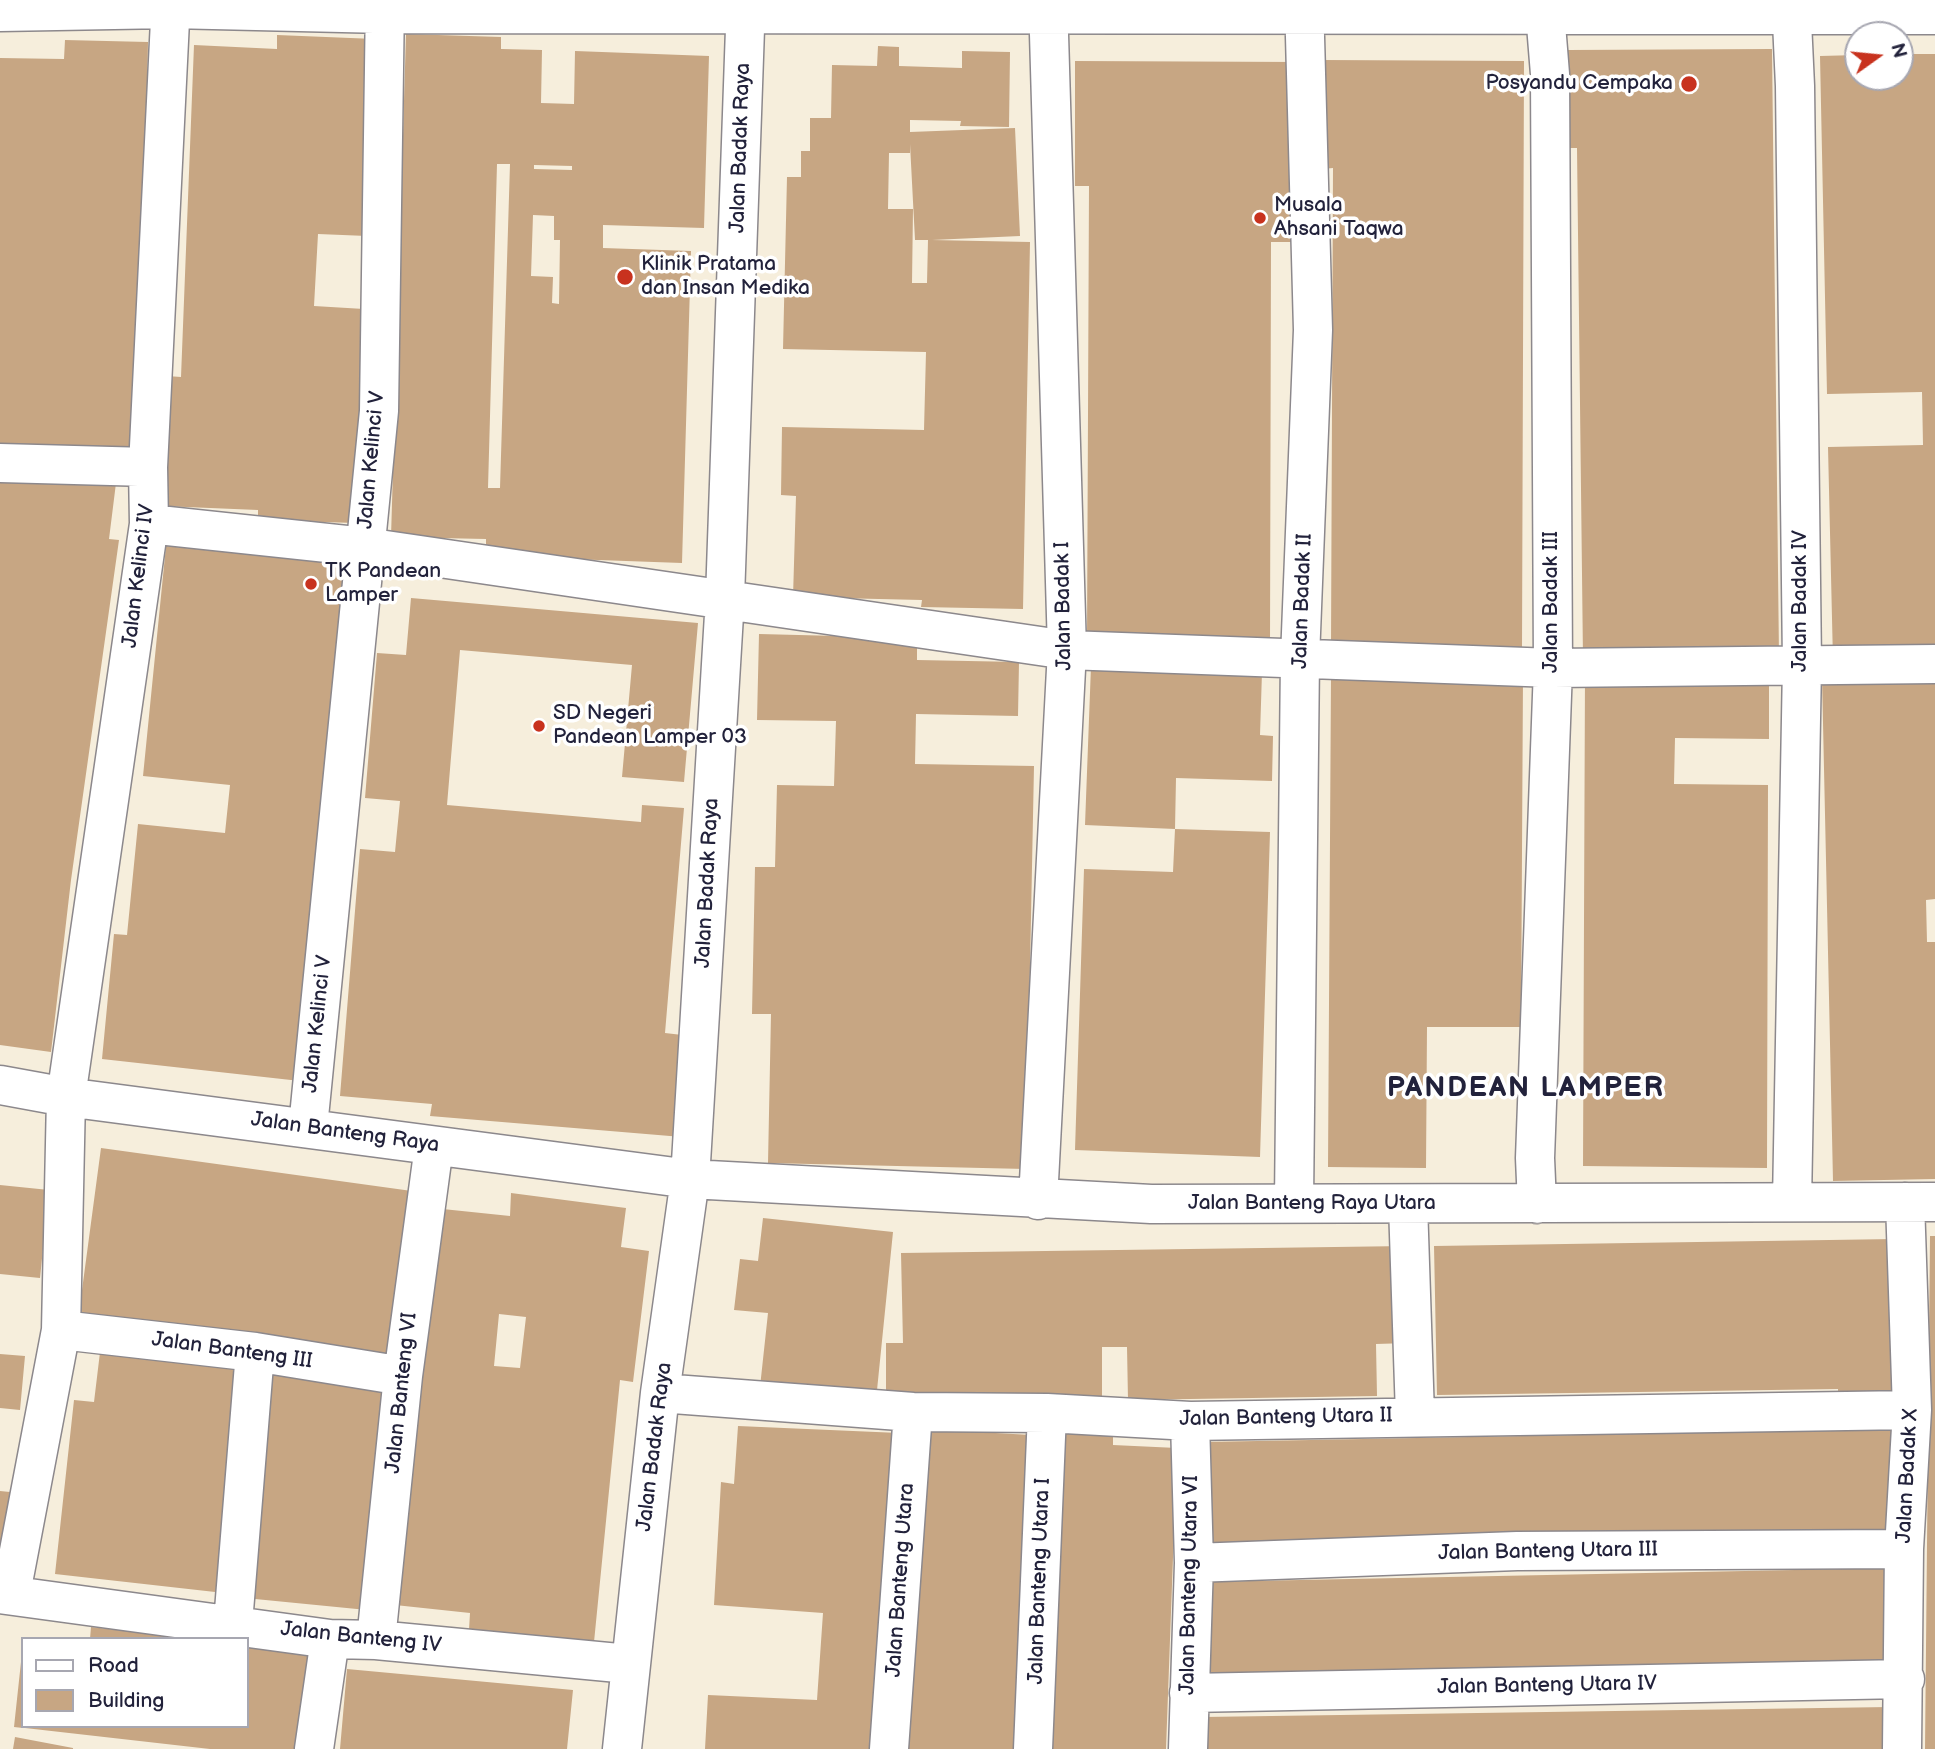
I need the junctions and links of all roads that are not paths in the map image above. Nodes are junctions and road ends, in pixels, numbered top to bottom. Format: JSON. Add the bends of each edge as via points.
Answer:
{"nodes":[{"id":1,"x":170,"y":4,"type":"edge"},
{"id":2,"x":746,"y":6,"type":"edge"},
{"id":3,"x":1049,"y":6,"type":"edge"},
{"id":4,"x":385,"y":7,"type":"edge"},
{"id":5,"x":1304,"y":7,"type":"edge"},
{"id":6,"x":1545,"y":7,"type":"edge"},
{"id":7,"x":1792,"y":7,"type":"edge"},
{"id":8,"x":0,"y":12,"type":"edge"},
{"id":9,"x":1935,"y":15,"type":"edge"},
{"id":10,"x":0,"y":463,"type":"edge"},
{"id":11,"x":148,"y":467,"type":"junction"},
{"id":12,"x":149,"y":524,"type":"junction"},
{"id":13,"x":365,"y":547,"type":"junction"},
{"id":14,"x":725,"y":598,"type":"junction"},
{"id":15,"x":1067,"y":650,"type":"junction"},
{"id":16,"x":1300,"y":658,"type":"junction"},
{"id":17,"x":1935,"y":664,"type":"edge"},
{"id":18,"x":1802,"y":665,"type":"junction"},
{"id":19,"x":1553,"y":668,"type":"junction"},
{"id":20,"x":0,"y":1085,"type":"edge"},
{"id":21,"x":66,"y":1097,"type":"junction"},
{"id":22,"x":308,"y":1127,"type":"junction"},
{"id":23,"x":434,"y":1146,"type":"junction"},
{"id":24,"x":690,"y":1179,"type":"junction"},
{"id":25,"x":1038,"y":1200,"type":"junction"},
{"id":26,"x":1294,"y":1201,"type":"junction"},
{"id":27,"x":1792,"y":1202,"type":"junction"},
{"id":28,"x":1920,"y":1202,"type":"edge"},
{"id":29,"x":1408,"y":1204,"type":"junction"},
{"id":30,"x":1537,"y":1204,"type":"junction"},
{"id":31,"x":61,"y":1330,"type":"junction"},
{"id":32,"x":255,"y":1352,"type":"junction"},
{"id":33,"x":402,"y":1376,"type":"junction"},
{"id":34,"x":660,"y":1393,"type":"junction"},
{"id":35,"x":1913,"y":1410,"type":"junction"},
{"id":36,"x":913,"y":1412,"type":"junction"},
{"id":37,"x":1047,"y":1413,"type":"junction"},
{"id":38,"x":1415,"y":1416,"type":"junction"},
{"id":39,"x":1190,"y":1421,"type":"junction"},
{"id":40,"x":1903,"y":1549,"type":"junction"},
{"id":41,"x":1194,"y":1563,"type":"junction"},
{"id":42,"x":5,"y":1593,"type":"edge"},
{"id":43,"x":233,"y":1623,"type":"junction"},
{"id":44,"x":330,"y":1639,"type":"junction"},
{"id":45,"x":376,"y":1640,"type":"junction"},
{"id":46,"x":629,"y":1664,"type":"junction"},
{"id":47,"x":1905,"y":1679,"type":"junction"},
{"id":48,"x":1189,"y":1693,"type":"junction"},
{"id":49,"x":314,"y":1749,"type":"edge"},
{"id":50,"x":622,"y":1749,"type":"edge"},
{"id":51,"x":889,"y":1749,"type":"edge"},
{"id":52,"x":1033,"y":1749,"type":"edge"},
{"id":53,"x":1188,"y":1749,"type":"edge"},
{"id":54,"x":1902,"y":1749,"type":"edge"}],
"edges":[{"from":1,"to":4,"type":"street"},
{"from":1,"to":8,"type":"street"},
{"from":1,"to":11,"type":"street","name":"Jalan Kelinci IV"},
{"from":2,"to":3,"type":"street"},
{"from":2,"to":4,"type":"street"},
{"from":2,"to":14,"type":"street","name":"Jalan Badak Raya"},
{"from":3,"to":5,"type":"street"},
{"from":3,"to":15,"type":"street","name":"Jalan Badak I"},
{"from":4,"to":13,"type":"street","name":"Jalan Kelinci V","via":[[379,411]]},
{"from":5,"to":6,"type":"street"},
{"from":5,"to":16,"type":"street","name":"Jalan Badak II","via":[[1313,330]]},
{"from":6,"to":7,"type":"street"},
{"from":6,"to":19,"type":"street","name":"Jalan Badak III","via":[[1550,74]]},
{"from":7,"to":9,"type":"street"},
{"from":7,"to":18,"type":"street","name":"Jalan Badak IV"},
{"from":10,"to":11,"type":"street"},
{"from":11,"to":12,"type":"street","name":"Jalan Kelinci IV"},
{"from":12,"to":13,"type":"street"},
{"from":12,"to":21,"type":"street","name":"Jalan Kelinci IV"},
{"from":13,"to":14,"type":"street"},
{"from":13,"to":22,"type":"street","name":"Jalan Kelinci V"},
{"from":14,"to":15,"type":"street"},
{"from":14,"to":24,"type":"street","name":"Jalan Badak Raya"},
{"from":15,"to":16,"type":"street"},
{"from":15,"to":25,"type":"street","name":"Jalan Badak I"},
{"from":16,"to":19,"type":"street"},
{"from":16,"to":26,"type":"street","name":"Jalan Badak II"},
{"from":17,"to":18,"type":"street"},
{"from":18,"to":19,"type":"street"},
{"from":18,"to":27,"type":"street","name":"Jalan Badak IV"},
{"from":19,"to":30,"type":"street","name":"Jalan Badak III"},
{"from":20,"to":21,"type":"street","name":"Jalan Banteng Raya"},
{"from":21,"to":22,"type":"street","name":"Jalan Banteng Raya"},
{"from":21,"to":31,"type":"street"},
{"from":22,"to":23,"type":"street","name":"Jalan Banteng Raya"},
{"from":23,"to":24,"type":"street","name":"Jalan Banteng Raya"},
{"from":23,"to":33,"type":"street","name":"Jalan Banteng VI"},
{"from":24,"to":25,"type":"street","name":"Jalan Banteng Raya Utara"},
{"from":24,"to":34,"type":"street","name":"Jalan Badak Raya"},
{"from":25,"to":26,"type":"street","name":"Jalan Banteng Raya Utara","via":[[1151,1204]]},
{"from":26,"to":29,"type":"street","name":"Jalan Banteng Raya Utara"},
{"from":27,"to":28,"type":"street","name":"Jalan Banteng Raya Utara"},
{"from":27,"to":30,"type":"street","name":"Jalan Banteng Raya Utara"},
{"from":28,"to":35,"type":"street","name":"Jalan Badak X"},
{"from":29,"to":30,"type":"street","name":"Jalan Banteng Raya Utara"},
{"from":29,"to":38,"type":"street"},
{"from":31,"to":32,"type":"street","name":"Jalan Banteng III"},
{"from":31,"to":42,"type":"street"},
{"from":32,"to":33,"type":"street","name":"Jalan Banteng III"},
{"from":32,"to":43,"type":"street"},
{"from":33,"to":45,"type":"street","name":"Jalan Banteng VI"},
{"from":34,"to":36,"type":"street","name":"Jalan Banteng Utara II"},
{"from":34,"to":46,"type":"street","name":"Jalan Badak Raya"},
{"from":35,"to":38,"type":"street","name":"Jalan Banteng Utara II"},
{"from":35,"to":40,"type":"street","name":"Jalan Badak X"},
{"from":36,"to":37,"type":"street","name":"Jalan Banteng Utara II"},
{"from":36,"to":51,"type":"street","name":"Jalan Banteng Utara"},
{"from":37,"to":39,"type":"street","name":"Jalan Banteng Utara II"},
{"from":37,"to":52,"type":"street","name":"Jalan Banteng Utara I"},
{"from":38,"to":39,"type":"street","name":"Jalan Banteng Utara II"},
{"from":39,"to":41,"type":"street","name":"Jalan Banteng Utara VI"},
{"from":40,"to":41,"type":"street","name":"Jalan Banteng Utara III","via":[[1517,1551]]},
{"from":40,"to":47,"type":"street","name":"Jalan Badak X"},
{"from":41,"to":48,"type":"street","name":"Jalan Banteng Utara VI"},
{"from":42,"to":43,"type":"street","name":"Jalan Banteng IV"},
{"from":43,"to":44,"type":"street","name":"Jalan Banteng IV"},
{"from":44,"to":45,"type":"street","name":"Jalan Banteng IV"},
{"from":44,"to":49,"type":"street"},
{"from":45,"to":46,"type":"street","name":"Jalan Banteng IV"},
{"from":46,"to":50,"type":"street","name":"Jalan Badak Raya"},
{"from":47,"to":48,"type":"street","name":"Jalan Banteng Utara IV"},
{"from":47,"to":54,"type":"street","name":"Jalan Badak X"},
{"from":48,"to":53,"type":"street","name":"Jalan Banteng Utara VI"}]}
